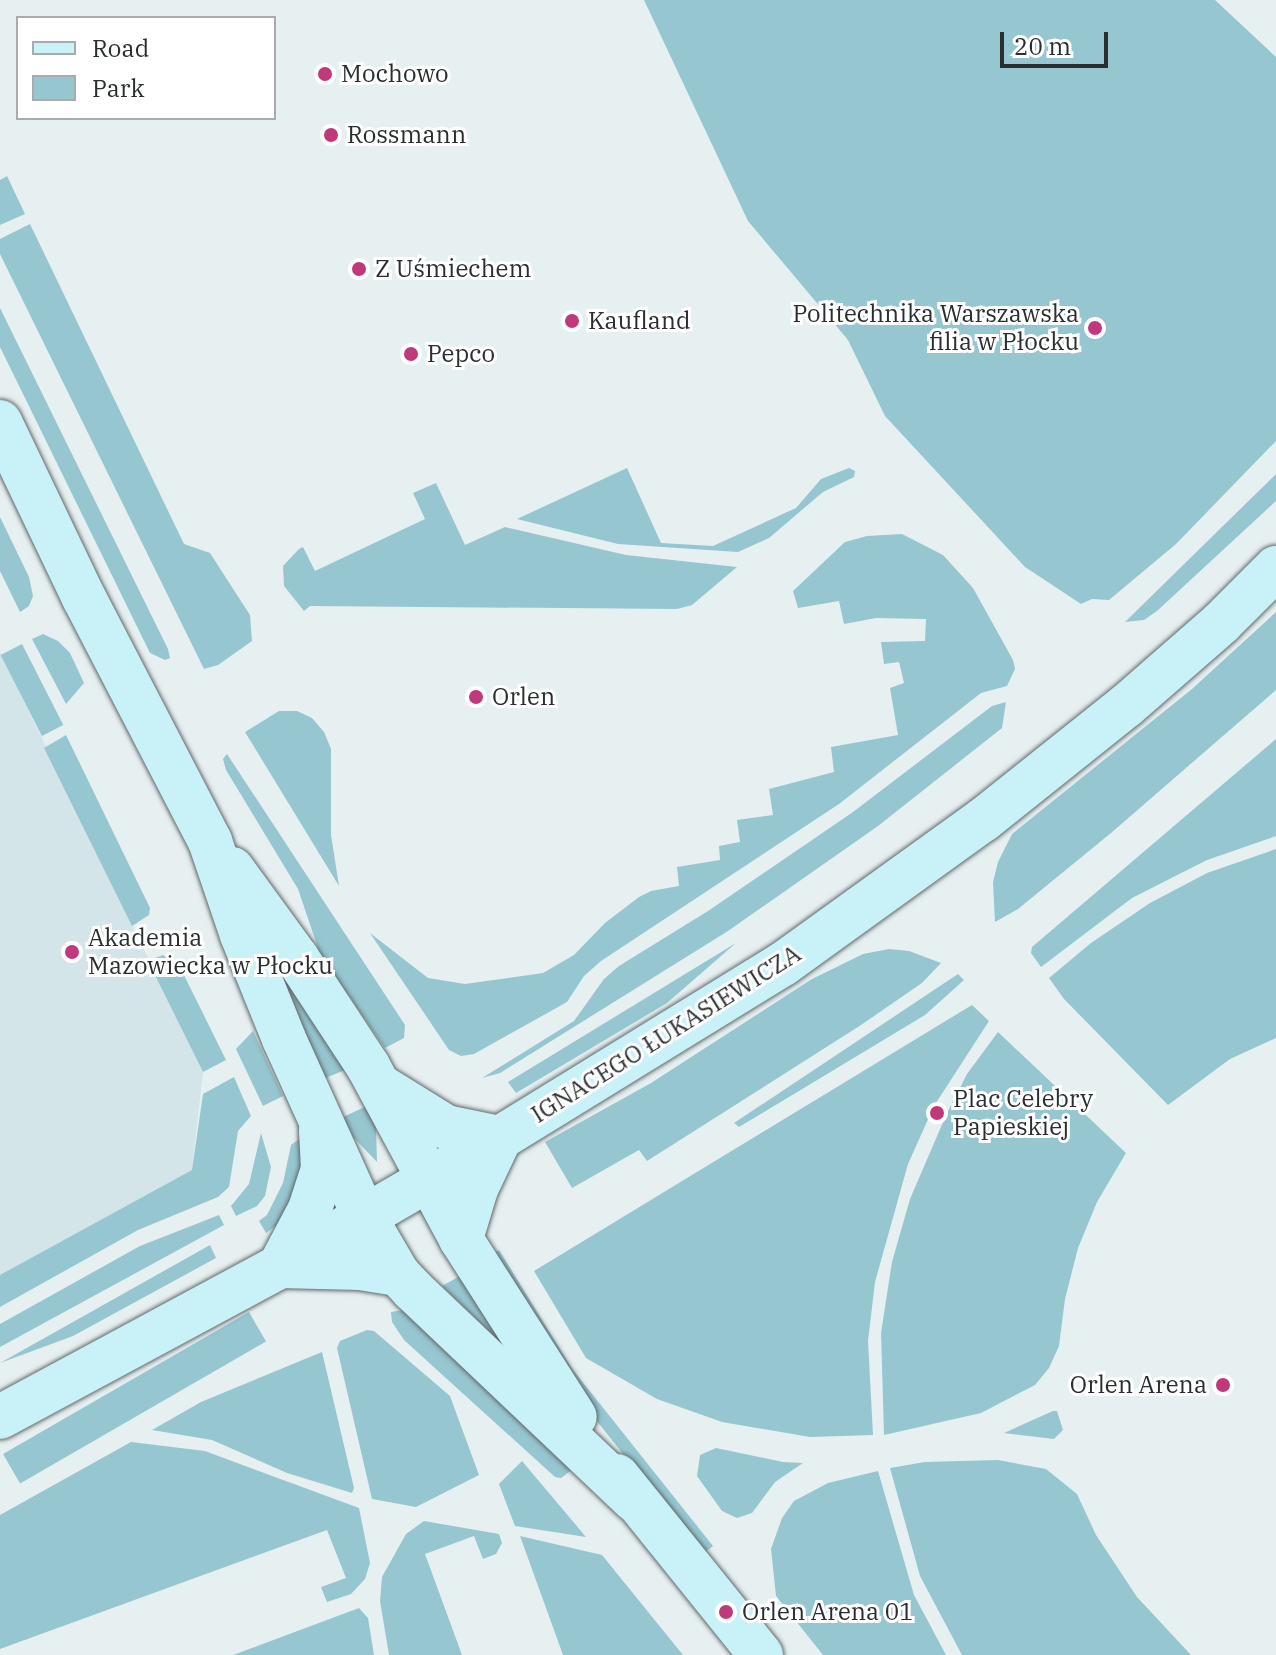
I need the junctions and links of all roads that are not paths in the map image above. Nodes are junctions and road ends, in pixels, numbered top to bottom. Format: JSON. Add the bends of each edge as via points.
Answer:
{"nodes":[{"id":1,"x":0,"y":422,"type":"edge"},
{"id":2,"x":0,"y":440,"type":"edge"},
{"id":3,"x":24,"y":478,"type":"junction"},
{"id":4,"x":1276,"y":568,"type":"edge"},
{"id":5,"x":210,"y":841,"type":"junction"},
{"id":6,"x":379,"y":1084,"type":"junction"},
{"id":7,"x":318,"y":1113,"type":"junction"},
{"id":8,"x":500,"y":1138,"type":"junction"},
{"id":9,"x":428,"y":1179,"type":"junction"},
{"id":10,"x":364,"y":1216,"type":"junction"},
{"id":11,"x":461,"y":1239,"type":"junction"},
{"id":12,"x":280,"y":1266,"type":"junction"},
{"id":13,"x":398,"y":1274,"type":"junction"},
{"id":14,"x":0,"y":1417,"type":"edge"},
{"id":15,"x":634,"y":1500,"type":"junction"},
{"id":16,"x":761,"y":1655,"type":"edge"}],
"edges":[{"from":1,"to":3,"type":"street"},
{"from":2,"to":3,"type":"street"},
{"from":3,"to":5,"type":"street"},
{"from":4,"to":8,"type":"street","name":"IGNACEGO ŁUKASIEWICZA","via":[[1126,706],[920,867],[736,994]]},
{"from":5,"to":6,"type":"street","via":[[297,958]]},
{"from":5,"to":7,"type":"street","via":[[242,935]]},
{"from":6,"to":8,"type":"street","via":[[446,1127]]},
{"from":6,"to":9,"type":"street"},
{"from":7,"to":10,"type":"street"},
{"from":7,"to":12,"type":"street","via":[[323,1169],[310,1209]]},
{"from":8,"to":9,"type":"street","name":"IGNACEGO ŁUKASIEWICZA"},
{"from":8,"to":11,"type":"street","via":[[476,1189]]},
{"from":9,"to":10,"type":"street","name":"IGNACEGO ŁUKASIEWICZA"},
{"from":9,"to":11,"type":"street"},
{"from":10,"to":12,"type":"street","name":"IGNACEGO ŁUKASIEWICZA"},
{"from":10,"to":13,"type":"street"},
{"from":11,"to":15,"type":"street","via":[[555,1389]]},
{"from":12,"to":13,"type":"street"},
{"from":12,"to":14,"type":"street","name":"IGNACEGO ŁUKASIEWICZA"},
{"from":13,"to":15,"type":"street"},
{"from":15,"to":16,"type":"street"}]}
